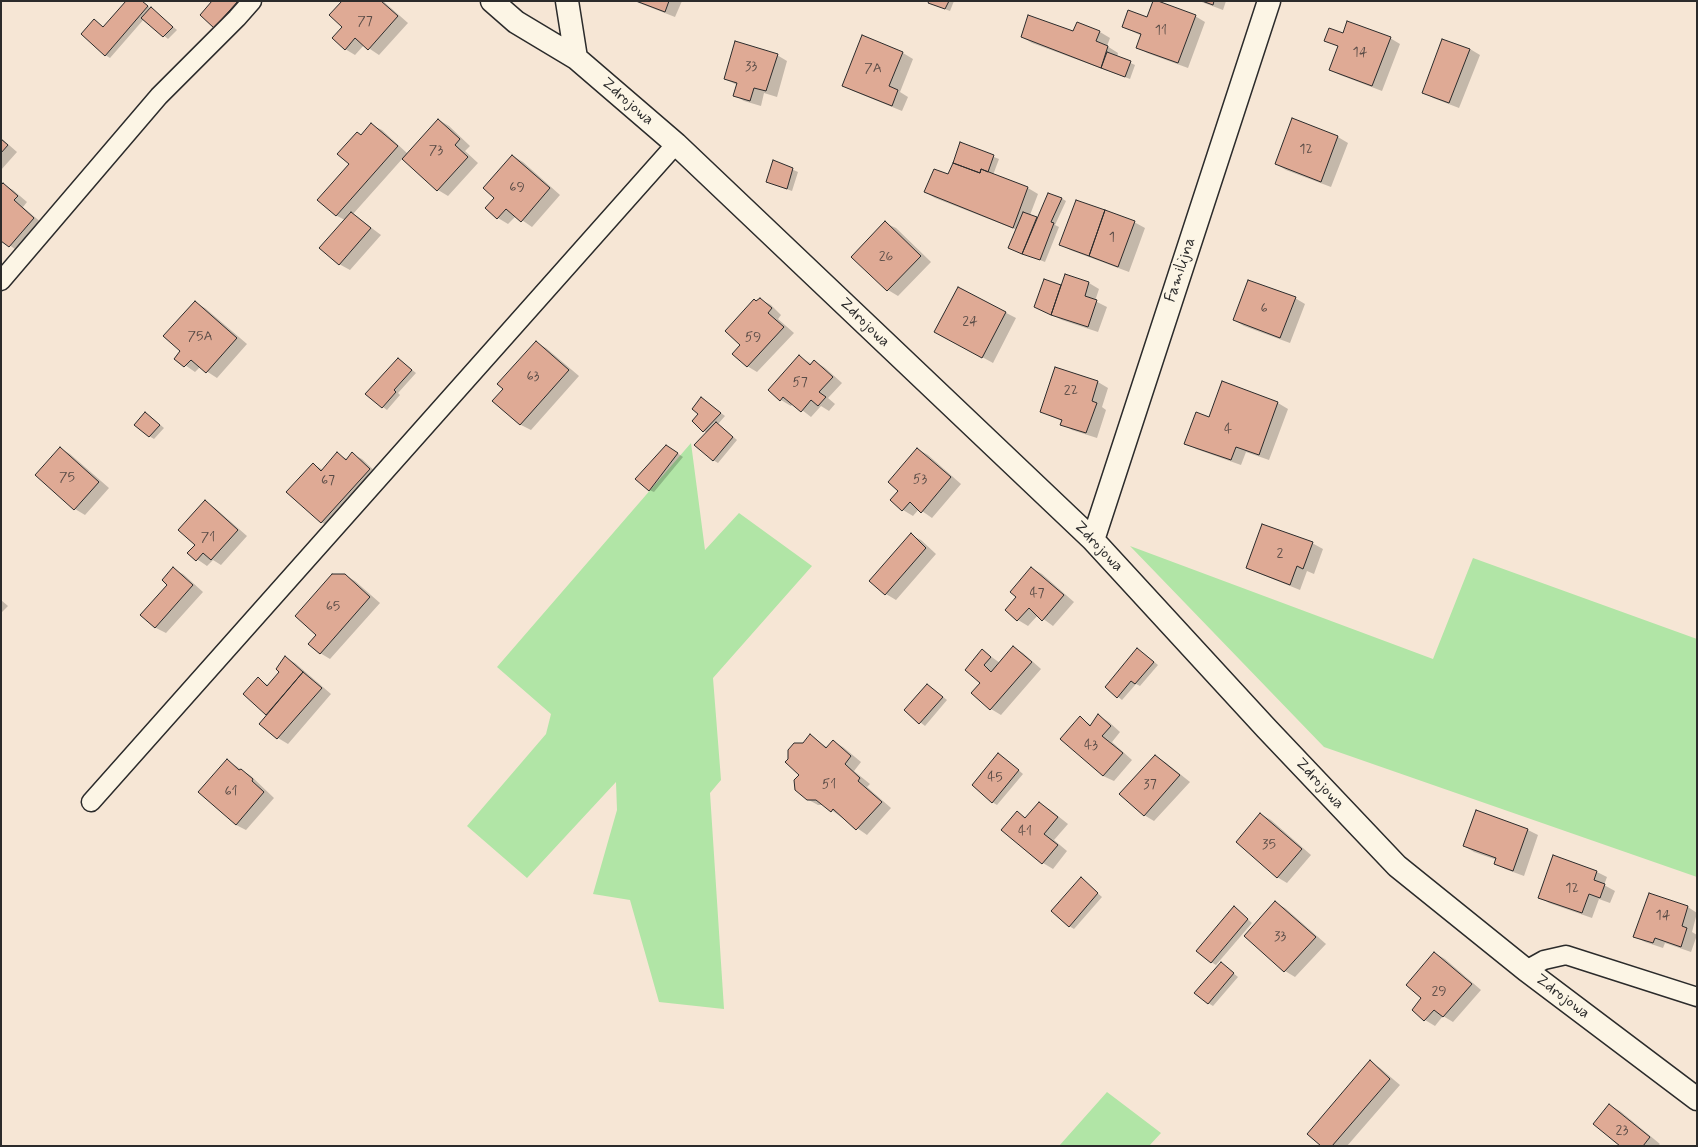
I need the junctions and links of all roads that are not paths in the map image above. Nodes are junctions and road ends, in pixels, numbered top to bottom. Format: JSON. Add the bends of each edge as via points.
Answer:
{"nodes":[{"id":1,"x":252,"y":1,"type":"edge"},
{"id":2,"x":492,"y":1,"type":"edge"},
{"id":3,"x":567,"y":1,"type":"edge"},
{"id":4,"x":1269,"y":1,"type":"edge"},
{"id":5,"x":576,"y":58,"type":"junction"},
{"id":6,"x":676,"y":144,"type":"junction"},
{"id":7,"x":1,"y":281,"type":"edge"},
{"id":8,"x":1093,"y":540,"type":"junction"},
{"id":9,"x":91,"y":802,"type":"dead end"},
{"id":10,"x":1526,"y":970,"type":"junction"},
{"id":11,"x":1697,"y":997,"type":"edge"},
{"id":12,"x":1697,"y":1099,"type":"edge"}],
"edges":[{"from":1,"to":7,"type":"lane","via":[[159,96]]},
{"from":2,"to":5,"type":"street","name":"Zdrojowa","via":[[516,22]]},
{"from":3,"to":5,"type":"street"},
{"from":4,"to":8,"type":"street","name":"Familijna"},
{"from":5,"to":6,"type":"street","name":"Zdrojowa"},
{"from":6,"to":8,"type":"street","name":"Zdrojowa"},
{"from":6,"to":9,"type":"lane"},
{"from":8,"to":10,"type":"street","name":"Zdrojowa","via":[[1397,866]]},
{"from":10,"to":11,"type":"lane","via":[[1544,960],[1566,955]]},
{"from":10,"to":12,"type":"street","name":"Zdrojowa"}]}
